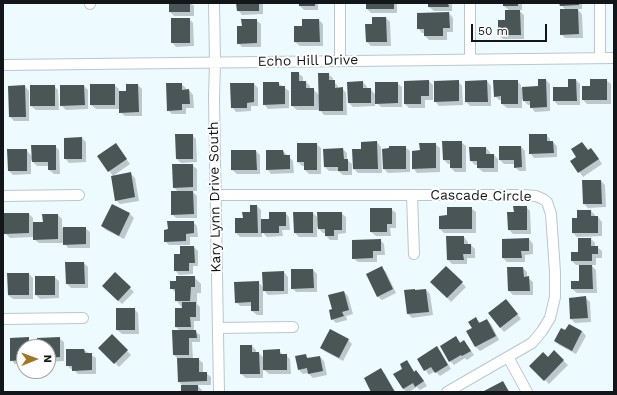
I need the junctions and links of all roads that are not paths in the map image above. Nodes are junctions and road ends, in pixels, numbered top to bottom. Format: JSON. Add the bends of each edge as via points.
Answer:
{"nodes":[{"id":1,"x":214,"y":3,"type":"edge"},
{"id":2,"x":340,"y":3,"type":"edge"},
{"id":3,"x":470,"y":3,"type":"edge"},
{"id":4,"x":600,"y":3,"type":"edge"},
{"id":5,"x":600,"y":58,"type":"junction"},
{"id":6,"x":614,"y":58,"type":"edge"},
{"id":7,"x":470,"y":59,"type":"junction"},
{"id":8,"x":340,"y":60,"type":"junction"},
{"id":9,"x":215,"y":62,"type":"junction"},
{"id":10,"x":3,"y":65,"type":"edge"},
{"id":11,"x":79,"y":195,"type":"dead end"},
{"id":12,"x":215,"y":195,"type":"junction"},
{"id":13,"x":412,"y":195,"type":"junction"},
{"id":14,"x":3,"y":196,"type":"edge"},
{"id":15,"x":414,"y":254,"type":"dead end"},
{"id":16,"x":83,"y":318,"type":"dead end"},
{"id":17,"x":3,"y":319,"type":"edge"},
{"id":18,"x":293,"y":327,"type":"dead end"},
{"id":19,"x":218,"y":328,"type":"junction"},
{"id":20,"x":508,"y":357,"type":"junction"},
{"id":21,"x":219,"y":392,"type":"edge"},
{"id":22,"x":448,"y":392,"type":"edge"},
{"id":23,"x":527,"y":392,"type":"edge"}],
"edges":[{"from":1,"to":9,"type":"street","name":"Kary Lynn Drive South"},
{"from":2,"to":8,"type":"street"},
{"from":3,"to":7,"type":"street"},
{"from":4,"to":5,"type":"street"},
{"from":5,"to":6,"type":"street","name":"Echo Hill Drive"},
{"from":5,"to":7,"type":"street","name":"Echo Hill Drive"},
{"from":7,"to":8,"type":"street","name":"Echo Hill Drive"},
{"from":8,"to":9,"type":"street","name":"Echo Hill Drive"},
{"from":9,"to":10,"type":"street","name":"Echo Hill Drive"},
{"from":9,"to":12,"type":"street","name":"Kary Lynn Drive South"},
{"from":11,"to":14,"type":"street"},
{"from":12,"to":13,"type":"street","name":"Cascade Circle"},
{"from":12,"to":19,"type":"street","name":"Kary Lynn Drive South"},
{"from":13,"to":15,"type":"street"},
{"from":13,"to":20,"type":"street","name":"Cascade Circle","via":[[524,195],[536,196],[547,202],[551,214],[555,272],[552,311],[542,331],[532,343]]},
{"from":16,"to":17,"type":"street"},
{"from":18,"to":19,"type":"street"},
{"from":19,"to":21,"type":"street","name":"Kary Lynn Drive South"},
{"from":20,"to":22,"type":"street","name":"Cascade Circle"},
{"from":20,"to":23,"type":"street"}]}
